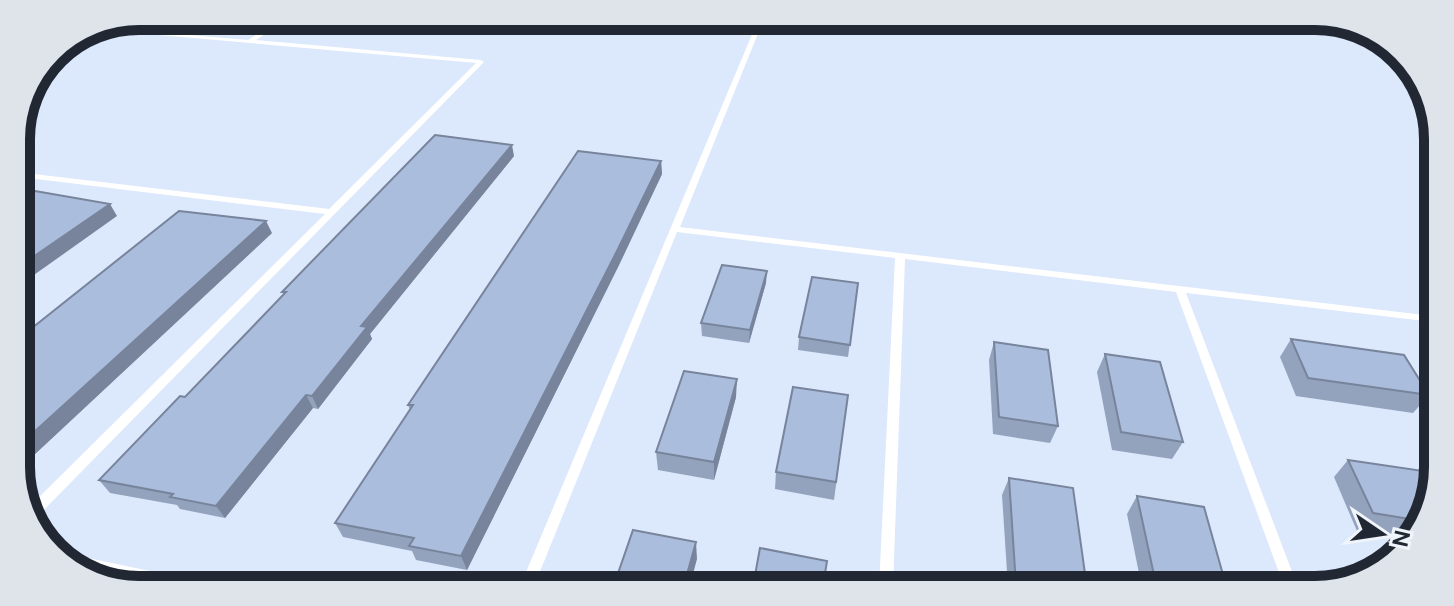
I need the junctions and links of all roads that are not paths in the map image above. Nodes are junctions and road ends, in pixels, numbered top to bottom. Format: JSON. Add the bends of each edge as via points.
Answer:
{"nodes":[{"id":1,"x":267,"y":30,"type":"edge"},
{"id":2,"x":756,"y":30,"type":"edge"},
{"id":3,"x":126,"y":31,"type":"edge"},
{"id":4,"x":248,"y":42,"type":"junction"},
{"id":5,"x":30,"y":175,"type":"edge"},
{"id":6,"x":35,"y":176,"type":"junction"},
{"id":7,"x":30,"y":179,"type":"edge"},
{"id":8,"x":331,"y":212,"type":"junction"},
{"id":9,"x":674,"y":229,"type":"junction"},
{"id":10,"x":900,"y":256,"type":"junction"},
{"id":11,"x":1180,"y":289,"type":"junction"},
{"id":12,"x":1424,"y":318,"type":"edge"},
{"id":13,"x":38,"y":507,"type":"edge"},
{"id":14,"x":90,"y":564,"type":"edge"},
{"id":15,"x":145,"y":576,"type":"edge"},
{"id":16,"x":531,"y":576,"type":"edge"},
{"id":17,"x":886,"y":576,"type":"edge"},
{"id":18,"x":1287,"y":576,"type":"edge"}],
"edges":[{"from":1,"to":4,"type":"lane"},
{"from":2,"to":9,"type":"lane"},
{"from":3,"to":4,"type":"lane"},
{"from":4,"to":8,"type":"lane","via":[[481,62]]},
{"from":5,"to":6,"type":"lane"},
{"from":6,"to":7,"type":"lane"},
{"from":6,"to":8,"type":"lane"},
{"from":8,"to":13,"type":"lane"},
{"from":9,"to":10,"type":"lane"},
{"from":9,"to":16,"type":"lane"},
{"from":10,"to":11,"type":"lane"},
{"from":10,"to":17,"type":"lane"},
{"from":11,"to":12,"type":"lane"},
{"from":11,"to":18,"type":"lane"},
{"from":14,"to":15,"type":"lane"}]}
